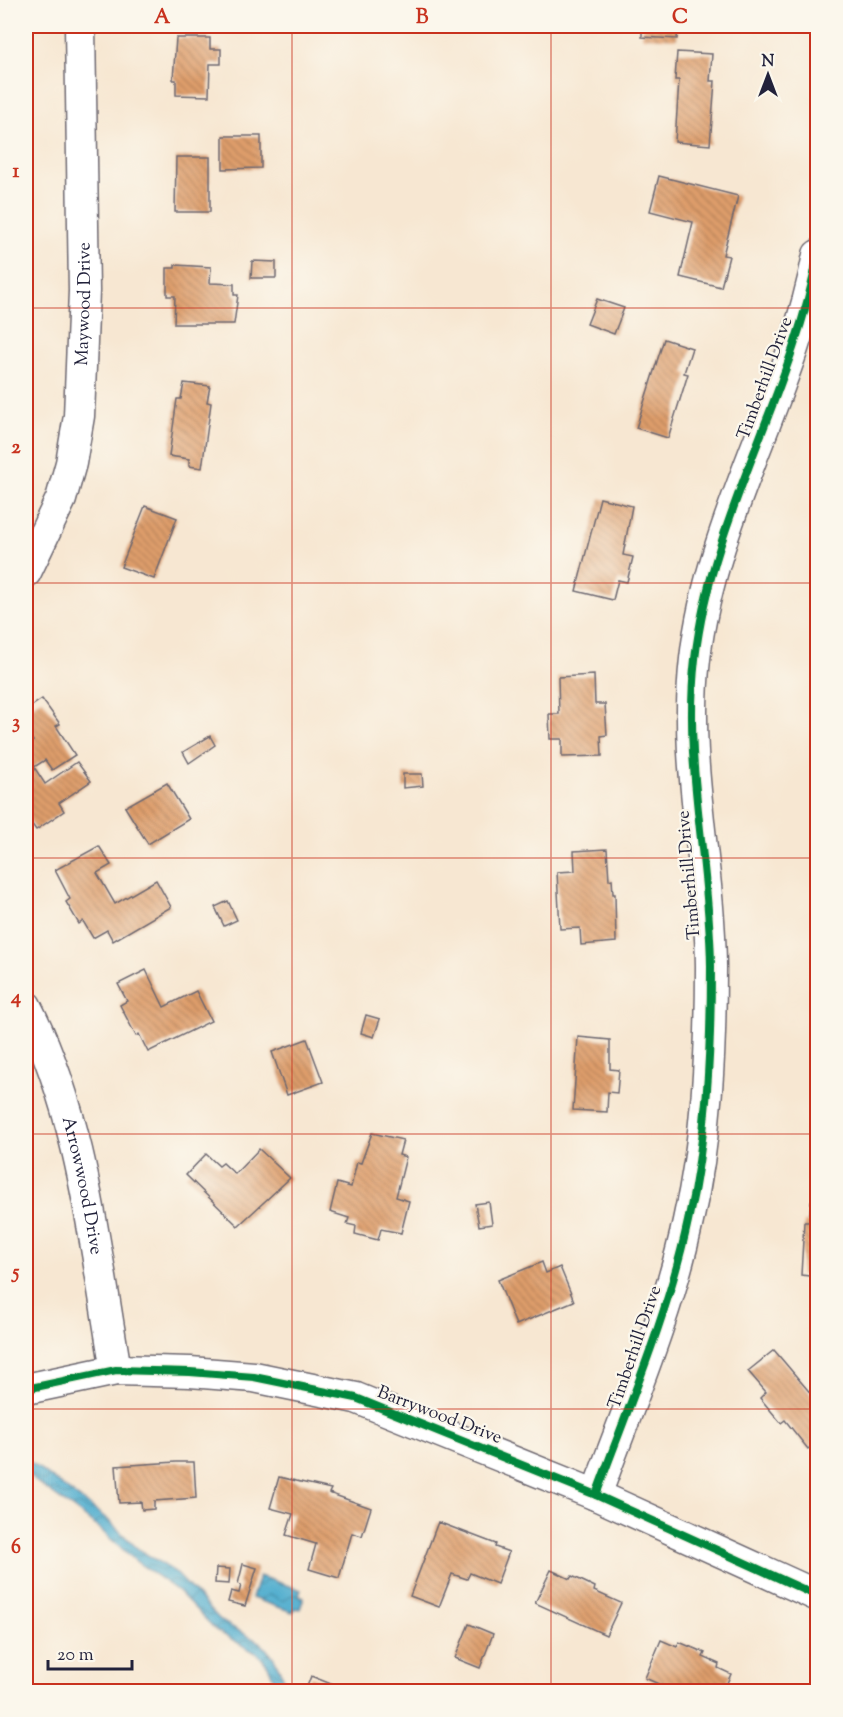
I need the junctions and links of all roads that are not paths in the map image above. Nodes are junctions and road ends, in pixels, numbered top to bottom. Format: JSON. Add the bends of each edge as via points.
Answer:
{"nodes":[{"id":1,"x":80,"y":26,"type":"edge"},
{"id":2,"x":818,"y":255,"type":"edge"},
{"id":3,"x":26,"y":572,"type":"edge"},
{"id":4,"x":26,"y":1006,"type":"edge"},
{"id":5,"x":116,"y":1370,"type":"junction"},
{"id":6,"x":26,"y":1389,"type":"edge"},
{"id":7,"x":596,"y":1495,"type":"junction"},
{"id":8,"x":818,"y":1596,"type":"edge"}],
"edges":[{"from":1,"to":3,"type":"street","name":"Maywood Drive","via":[[84,196],[80,398],[71,463],[61,499]]},
{"from":2,"to":7,"type":"street","name":"Timberhill Drive","via":[[800,326],[730,516],[697,646],[694,778],[711,964],[707,1098],[681,1249],[653,1344]]},
{"from":4,"to":5,"type":"street","name":"Arrowwood Drive","via":[[44,1047],[73,1138]]},
{"from":5,"to":6,"type":"street","name":"Barrywood Drive"},
{"from":5,"to":7,"type":"street","name":"Barrywood Drive","via":[[254,1377],[356,1398]]},
{"from":7,"to":8,"type":"street","name":"Barrywood Drive"}]}
